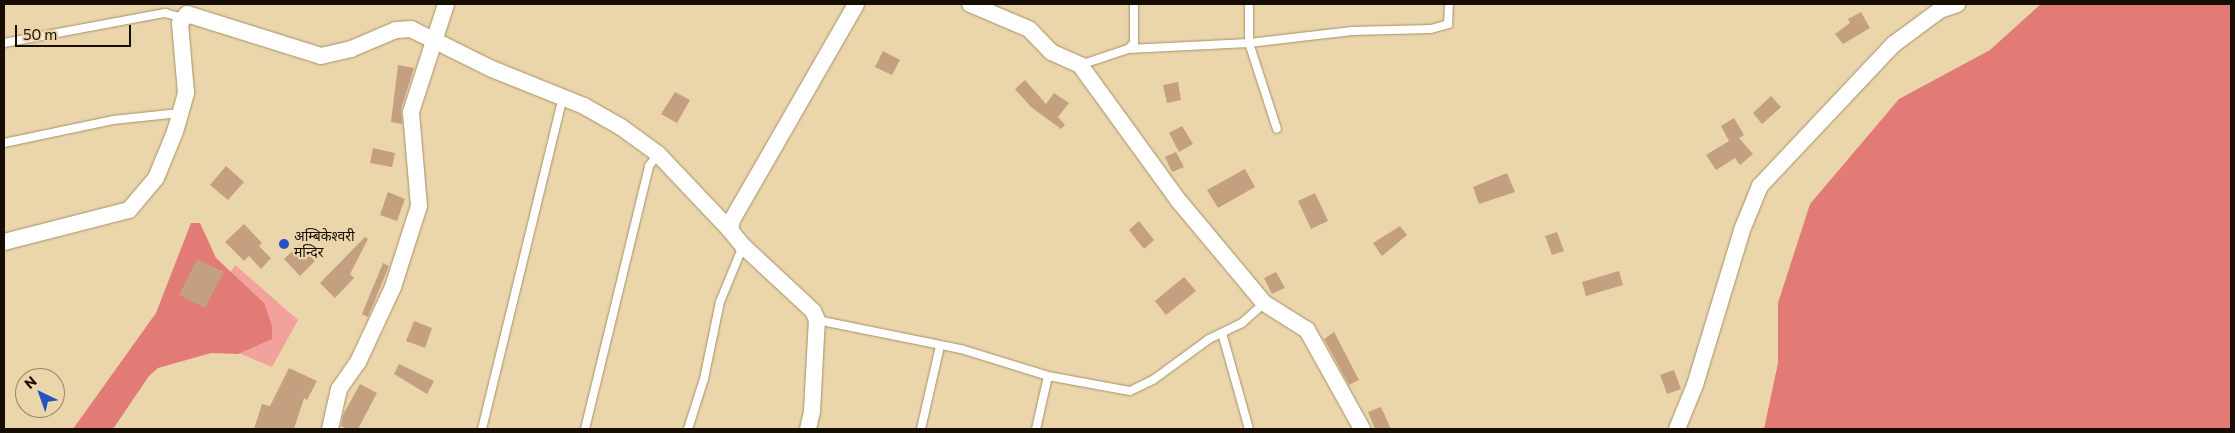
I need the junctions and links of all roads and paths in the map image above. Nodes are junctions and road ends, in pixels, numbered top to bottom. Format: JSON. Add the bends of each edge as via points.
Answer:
{"nodes":[{"id":1,"x":446,"y":4,"type":"edge"},
{"id":2,"x":856,"y":4,"type":"edge"},
{"id":3,"x":970,"y":4,"type":"edge"},
{"id":4,"x":1134,"y":4,"type":"edge"},
{"id":5,"x":1249,"y":4,"type":"edge"},
{"id":6,"x":1449,"y":4,"type":"edge"},
{"id":7,"x":1957,"y":4,"type":"edge"},
{"id":8,"x":182,"y":18,"type":"junction"},
{"id":9,"x":436,"y":40,"type":"junction"},
{"id":10,"x":4,"y":43,"type":"edge"},
{"id":11,"x":1249,"y":43,"type":"junction"},
{"id":12,"x":1128,"y":49,"type":"junction"},
{"id":13,"x":1080,"y":65,"type":"junction"},
{"id":14,"x":563,"y":96,"type":"junction"},
{"id":15,"x":180,"y":112,"type":"junction"},
{"id":16,"x":1277,"y":129,"type":"dead end"},
{"id":17,"x":4,"y":143,"type":"edge"},
{"id":18,"x":658,"y":154,"type":"junction"},
{"id":19,"x":730,"y":230,"type":"junction"},
{"id":20,"x":4,"y":242,"type":"edge"},
{"id":21,"x":742,"y":246,"type":"junction"},
{"id":22,"x":1264,"y":303,"type":"junction"},
{"id":23,"x":816,"y":320,"type":"junction"},
{"id":24,"x":1222,"y":333,"type":"junction"},
{"id":25,"x":940,"y":346,"type":"junction"},
{"id":26,"x":1048,"y":376,"type":"junction"},
{"id":27,"x":330,"y":429,"type":"edge"},
{"id":28,"x":482,"y":429,"type":"edge"},
{"id":29,"x":585,"y":429,"type":"edge"},
{"id":30,"x":688,"y":429,"type":"edge"},
{"id":31,"x":808,"y":429,"type":"edge"},
{"id":32,"x":921,"y":429,"type":"edge"},
{"id":33,"x":1036,"y":429,"type":"edge"},
{"id":34,"x":1249,"y":429,"type":"edge"},
{"id":35,"x":1362,"y":429,"type":"edge"},
{"id":36,"x":1677,"y":429,"type":"edge"}],
"edges":[{"from":1,"to":9,"type":"street"},
{"from":2,"to":19,"type":"street","via":[[732,220]]},
{"from":3,"to":13,"type":"street","via":[[1029,29],[1051,52]]},
{"from":4,"to":12,"type":"lane","via":[[1134,42]]},
{"from":5,"to":11,"type":"lane"},
{"from":6,"to":11,"type":"lane","via":[[1448,24],[1431,29],[1352,31]]},
{"from":7,"to":36,"type":"street","via":[[1940,10],[1894,44],[1760,186],[1742,230],[1695,385]]},
{"from":8,"to":9,"type":"street","via":[[194,14],[258,39],[321,56],[351,49],[396,30],[411,29]]},
{"from":8,"to":10,"type":"lane","via":[[165,13]]},
{"from":8,"to":15,"type":"street","via":[[186,93]]},
{"from":9,"to":14,"type":"street","via":[[492,69]]},
{"from":9,"to":27,"type":"street","via":[[411,112],[420,206],[393,287],[358,362],[339,389]]},
{"from":11,"to":12,"type":"lane"},
{"from":11,"to":16,"type":"lane"},
{"from":12,"to":13,"type":"lane"},
{"from":13,"to":22,"type":"street","via":[[1178,200]]},
{"from":14,"to":18,"type":"street","via":[[621,127]]},
{"from":14,"to":28,"type":"lane"},
{"from":15,"to":17,"type":"lane","via":[[113,120]]},
{"from":15,"to":20,"type":"street","via":[[156,178],[129,210]]},
{"from":18,"to":19,"type":"street"},
{"from":18,"to":29,"type":"lane","via":[[649,166]]},
{"from":19,"to":21,"type":"street"},
{"from":21,"to":23,"type":"street","via":[[812,311]]},
{"from":21,"to":30,"type":"lane","via":[[720,302],[704,379]]},
{"from":22,"to":24,"type":"lane","via":[[1242,323]]},
{"from":22,"to":35,"type":"street","via":[[1308,330]]},
{"from":23,"to":25,"type":"lane"},
{"from":23,"to":31,"type":"street","via":[[812,411]]},
{"from":24,"to":26,"type":"lane","via":[[1130,392]]},
{"from":24,"to":34,"type":"lane"},
{"from":25,"to":26,"type":"lane","via":[[1006,361]]},
{"from":25,"to":32,"type":"lane"},
{"from":26,"to":33,"type":"lane"}]}
